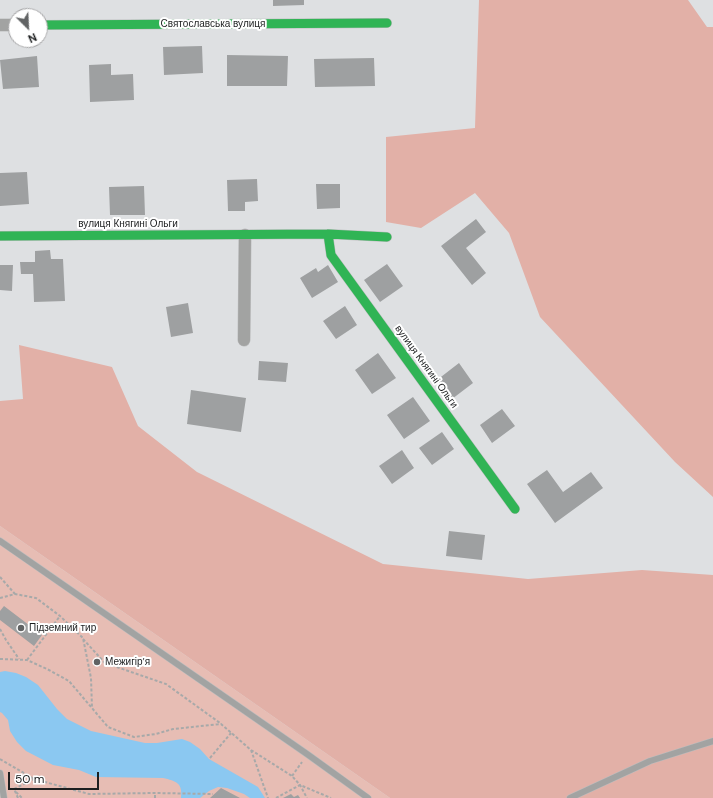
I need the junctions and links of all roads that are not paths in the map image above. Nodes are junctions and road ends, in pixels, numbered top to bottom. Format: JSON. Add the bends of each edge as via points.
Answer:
{"nodes":[{"id":1,"x":387,"y":23,"type":"dead end"},
{"id":2,"x":48,"y":25,"type":"edge"},
{"id":3,"x":328,"y":234,"type":"junction"},
{"id":4,"x":245,"y":235,"type":"junction"},
{"id":5,"x":0,"y":236,"type":"edge"},
{"id":6,"x":387,"y":237,"type":"dead end"},
{"id":7,"x":244,"y":340,"type":"dead end"},
{"id":8,"x":515,"y":509,"type":"dead end"},
{"id":9,"x":0,"y":541,"type":"edge"},
{"id":10,"x":713,"y":741,"type":"edge"},
{"id":11,"x":0,"y":773,"type":"edge"},
{"id":12,"x":4,"y":798,"type":"edge"},
{"id":13,"x":368,"y":798,"type":"edge"},
{"id":14,"x":570,"y":798,"type":"edge"}],
"edges":[{"from":1,"to":2,"type":"street","name":"Святославська вулиця"},
{"from":3,"to":4,"type":"street","name":"вулиця Княгині Ольги"},
{"from":3,"to":6,"type":"street","name":"вулиця Княгині Ольги"},
{"from":3,"to":8,"type":"street","name":"вулиця Княгині Ольги","via":[[331,255]]},
{"from":4,"to":5,"type":"street","name":"вулиця Княгині Ольги"},
{"from":4,"to":7,"type":"street"},
{"from":9,"to":13,"type":"lane"},
{"from":10,"to":14,"type":"lane","via":[[650,761]]},
{"from":11,"to":12,"type":"lane"}]}
